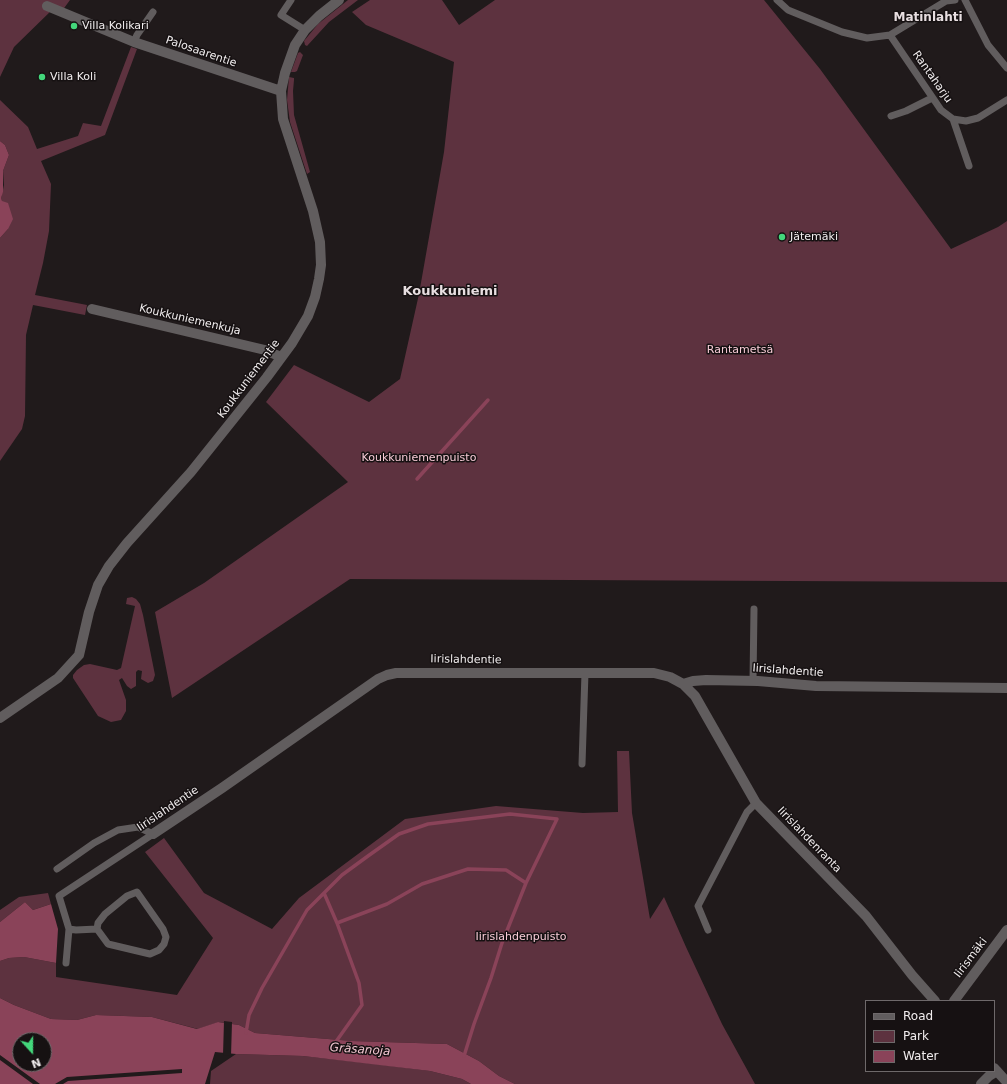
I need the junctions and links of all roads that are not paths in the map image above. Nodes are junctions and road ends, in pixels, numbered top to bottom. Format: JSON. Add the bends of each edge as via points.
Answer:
{"nodes":[{"id":1,"x":291,"y":0,"type":"edge"},
{"id":2,"x":339,"y":0,"type":"edge"},
{"id":3,"x":777,"y":0,"type":"edge"},
{"id":4,"x":946,"y":0,"type":"edge"},
{"id":5,"x":955,"y":0,"type":"edge"},
{"id":6,"x":965,"y":0,"type":"edge"},
{"id":7,"x":47,"y":6,"type":"dead end"},
{"id":8,"x":154,"y":12,"type":"dead end"},
{"id":9,"x":305,"y":30,"type":"junction"},
{"id":10,"x":890,"y":35,"type":"junction"},
{"id":11,"x":134,"y":42,"type":"junction"},
{"id":12,"x":1007,"y":68,"type":"edge"},
{"id":13,"x":281,"y":91,"type":"junction"},
{"id":14,"x":932,"y":98,"type":"junction"},
{"id":15,"x":1007,"y":100,"type":"edge"},
{"id":16,"x":891,"y":116,"type":"dead end"},
{"id":17,"x":953,"y":119,"type":"junction"},
{"id":18,"x":969,"y":166,"type":"dead end"},
{"id":19,"x":92,"y":309,"type":"dead end"},
{"id":20,"x":281,"y":357,"type":"junction"},
{"id":21,"x":754,"y":609,"type":"dead end"},
{"id":22,"x":584,"y":673,"type":"junction"},
{"id":23,"x":753,"y":681,"type":"junction"},
{"id":24,"x":683,"y":684,"type":"junction"},
{"id":25,"x":1007,"y":688,"type":"edge"},
{"id":26,"x":0,"y":718,"type":"edge"},
{"id":27,"x":582,"y":764,"type":"dead end"},
{"id":28,"x":756,"y":803,"type":"junction"},
{"id":29,"x":153,"y":834,"type":"junction"},
{"id":30,"x":57,"y":869,"type":"dead end"},
{"id":31,"x":69,"y":929,"type":"junction"},
{"id":32,"x":97,"y":929,"type":"junction"},
{"id":33,"x":708,"y":930,"type":"dead end"},
{"id":34,"x":1007,"y":930,"type":"edge"},
{"id":35,"x":66,"y":963,"type":"dead end"},
{"id":36,"x":934,"y":1000,"type":"edge"},
{"id":37,"x":955,"y":1000,"type":"edge"},
{"id":38,"x":995,"y":1069,"type":"edge"},
{"id":39,"x":992,"y":1072,"type":"edge"},
{"id":40,"x":1007,"y":1082,"type":"edge"},
{"id":41,"x":980,"y":1084,"type":"edge"}],
"edges":[{"from":1,"to":9,"type":"lane","via":[[281,15]]},
{"from":2,"to":9,"type":"street","name":"Koukkuniementie"},
{"from":3,"to":10,"type":"lane","via":[[788,10],[842,32],[867,38]]},
{"from":4,"to":5,"type":"lane"},
{"from":4,"to":10,"type":"lane"},
{"from":6,"to":12,"type":"lane","via":[[988,44]]},
{"from":7,"to":11,"type":"street","name":"Palosaarentie"},
{"from":8,"to":11,"type":"lane"},
{"from":9,"to":13,"type":"street","name":"Koukkuniementie","via":[[289,59]]},
{"from":10,"to":14,"type":"lane","name":"Rantaharju"},
{"from":11,"to":13,"type":"street","name":"Palosaarentie"},
{"from":13,"to":20,"type":"street","name":"Koukkuniementie","via":[[283,119],[318,228],[321,252],[315,297],[308,316]]},
{"from":14,"to":16,"type":"lane"},
{"from":14,"to":17,"type":"lane","name":"Rantaharju","via":[[941,110]]},
{"from":15,"to":17,"type":"lane","name":"Rantaharju","via":[[978,118],[966,121]]},
{"from":17,"to":18,"type":"lane"},
{"from":19,"to":20,"type":"street","name":"Koukkuniemenkuja","via":[[265,350]]},
{"from":20,"to":26,"type":"street","name":"Koukkuniementie","via":[[191,472],[109,566],[98,585],[78,655],[58,678]]},
{"from":21,"to":23,"type":"lane"},
{"from":22,"to":24,"type":"street","name":"Iirislahdentie","via":[[654,673]]},
{"from":22,"to":27,"type":"lane"},
{"from":22,"to":29,"type":"street","name":"Iirislahdentie","via":[[387,674]]},
{"from":23,"to":24,"type":"street","name":"Iirislahdentie","via":[[706,680]]},
{"from":23,"to":25,"type":"street","name":"Iirislahdentie","via":[[816,686]]},
{"from":24,"to":28,"type":"street","name":"Iirislahdenranta","via":[[695,696]]},
{"from":28,"to":33,"type":"lane","via":[[747,812],[698,906]]},
{"from":28,"to":36,"type":"street","name":"Iirislahdenranta","via":[[866,916]]},
{"from":29,"to":30,"type":"lane","via":[[138,827],[118,830]]},
{"from":29,"to":31,"type":"lane","name":"Iirislahdentie","via":[[59,896]]},
{"from":31,"to":32,"type":"lane"},
{"from":31,"to":35,"type":"lane","name":"Iirislahdentie"},
{"from":32,"to":32,"type":"lane","via":[[108,944],[144,954],[159,950],[166,937],[137,892],[127,896],[105,914]]},
{"from":34,"to":37,"type":"street","name":"Iirismäki"},
{"from":38,"to":40,"type":"street"},
{"from":39,"to":41,"type":"street"}]}
